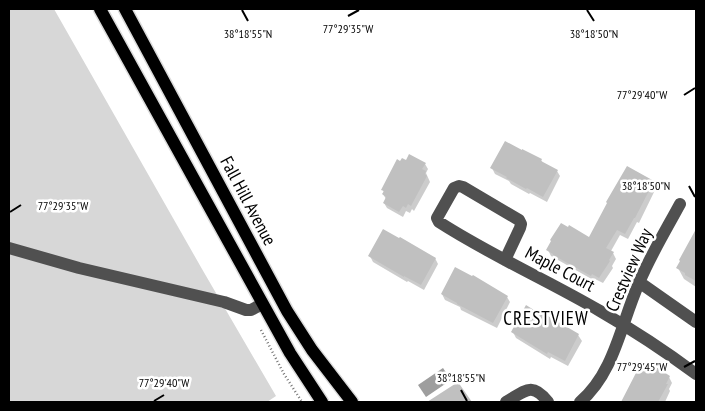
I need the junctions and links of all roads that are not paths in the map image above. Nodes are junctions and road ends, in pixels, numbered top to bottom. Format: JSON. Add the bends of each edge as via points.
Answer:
{"nodes":[{"id":1,"x":100,"y":9,"type":"edge"},
{"id":2,"x":125,"y":9,"type":"edge"},
{"id":3,"x":680,"y":204,"type":"dead end"},
{"id":4,"x":9,"y":248,"type":"edge"},
{"id":5,"x":506,"y":260,"type":"junction"},
{"id":6,"x":639,"y":282,"type":"junction"},
{"id":7,"x":262,"y":304,"type":"junction"},
{"id":8,"x":696,"y":322,"type":"edge"},
{"id":9,"x":623,"y":325,"type":"junction"},
{"id":10,"x":696,"y":374,"type":"edge"},
{"id":11,"x":322,"y":402,"type":"edge"},
{"id":12,"x":352,"y":402,"type":"edge"},
{"id":13,"x":506,"y":402,"type":"edge"},
{"id":14,"x":548,"y":402,"type":"edge"},
{"id":15,"x":580,"y":402,"type":"edge"}],
"edges":[{"from":1,"to":7,"type":"main road","name":"Fall Hill Avenue"},
{"from":2,"to":12,"type":"main road","name":"Fall Hill Avenue","via":[[287,311]]},
{"from":3,"to":6,"type":"street","name":"Crestview Way"},
{"from":4,"to":7,"type":"street","via":[[246,310]]},
{"from":5,"to":5,"type":"street","name":"Maple Court","via":[[439,222],[438,218],[454,188],[463,186],[519,220],[520,228]]},
{"from":5,"to":9,"type":"street","name":"Maple Court"},
{"from":6,"to":8,"type":"street"},
{"from":6,"to":9,"type":"street","name":"Crestview Way"},
{"from":7,"to":11,"type":"main road","name":"Fall Hill Avenue"},
{"from":9,"to":10,"type":"street","name":"Maple Court"},
{"from":9,"to":15,"type":"street","name":"Crestview Way","via":[[606,369]]},
{"from":13,"to":14,"type":"street","via":[[529,389],[541,393]]}]}
